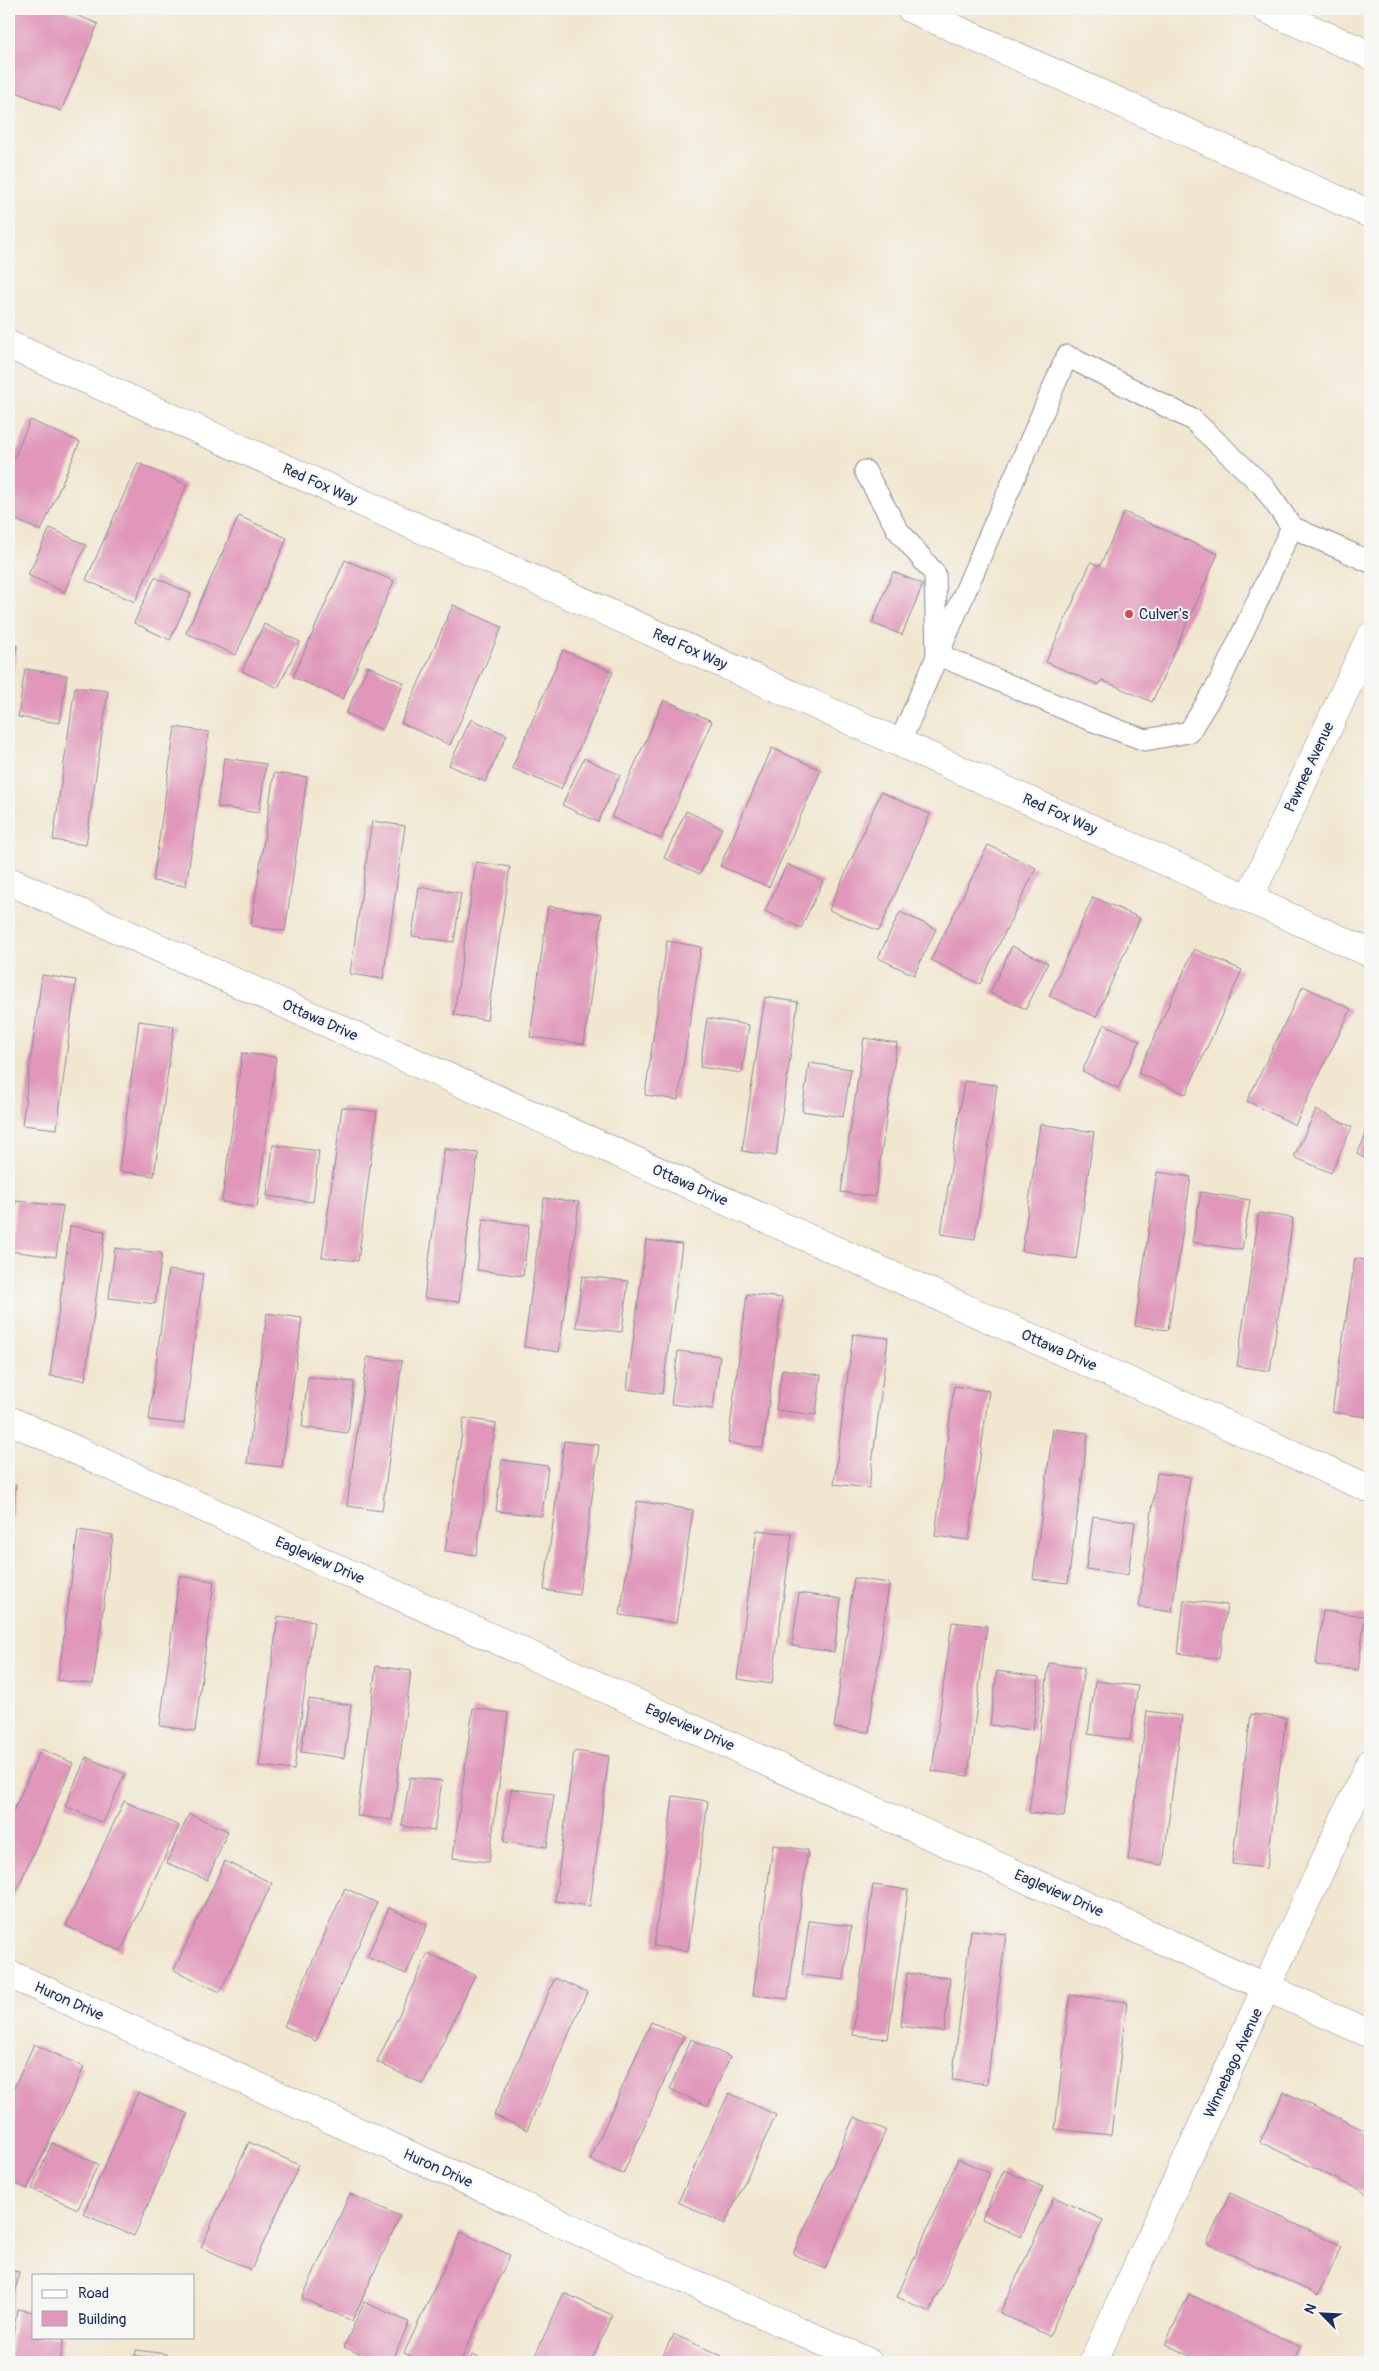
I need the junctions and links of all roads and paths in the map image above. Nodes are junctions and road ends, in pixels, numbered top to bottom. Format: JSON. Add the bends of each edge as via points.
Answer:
{"nodes":[{"id":1,"x":911,"y":9,"type":"edge"},
{"id":2,"x":1266,"y":9,"type":"edge"},
{"id":3,"x":1370,"y":56,"type":"edge"},
{"id":4,"x":1370,"y":214,"type":"edge"},
{"id":5,"x":9,"y":345,"type":"edge"},
{"id":6,"x":865,"y":470,"type":"dead end"},
{"id":7,"x":1292,"y":527,"type":"junction"},
{"id":8,"x":1370,"y":562,"type":"edge"},
{"id":9,"x":1370,"y":637,"type":"edge"},
{"id":10,"x":937,"y":654,"type":"junction"},
{"id":11,"x":900,"y":742,"type":"junction"},
{"id":12,"x":9,"y":881,"type":"edge"},
{"id":13,"x":1249,"y":898,"type":"junction"},
{"id":14,"x":1370,"y":953,"type":"edge"},
{"id":15,"x":9,"y":1420,"type":"edge"},
{"id":16,"x":1370,"y":1488,"type":"edge"},
{"id":17,"x":1370,"y":1763,"type":"edge"},
{"id":18,"x":9,"y":1974,"type":"edge"},
{"id":19,"x":1268,"y":1987,"type":"junction"},
{"id":20,"x":1370,"y":2034,"type":"edge"},
{"id":21,"x":868,"y":2362,"type":"edge"},
{"id":22,"x":1093,"y":2362,"type":"edge"}],
"edges":[{"from":1,"to":4,"type":"main road"},
{"from":2,"to":3,"type":"main road"},
{"from":5,"to":11,"type":"main road","name":"Red Fox Way"},
{"from":6,"to":10,"type":"lane","via":[[898,529],[935,574]]},
{"from":7,"to":8,"type":"lane"},
{"from":7,"to":10,"type":"lane","via":[[1219,683],[1189,732],[1145,740]]},
{"from":7,"to":10,"type":"lane","via":[[1263,486],[1193,420],[1067,356]]},
{"from":9,"to":13,"type":"main road","name":"Pawnee Avenue"},
{"from":10,"to":11,"type":"lane"},
{"from":11,"to":13,"type":"main road","name":"Red Fox Way"},
{"from":12,"to":16,"type":"main road","name":"Ottawa Drive"},
{"from":13,"to":14,"type":"main road","name":"Red Fox Way"},
{"from":15,"to":19,"type":"main road","name":"Eagleview Drive"},
{"from":17,"to":19,"type":"main road","name":"Winnebago Avenue"},
{"from":18,"to":21,"type":"main road","name":"Huron Drive"},
{"from":19,"to":20,"type":"main road","name":"Eagleview Drive"},
{"from":19,"to":22,"type":"main road","name":"Winnebago Avenue"}]}
